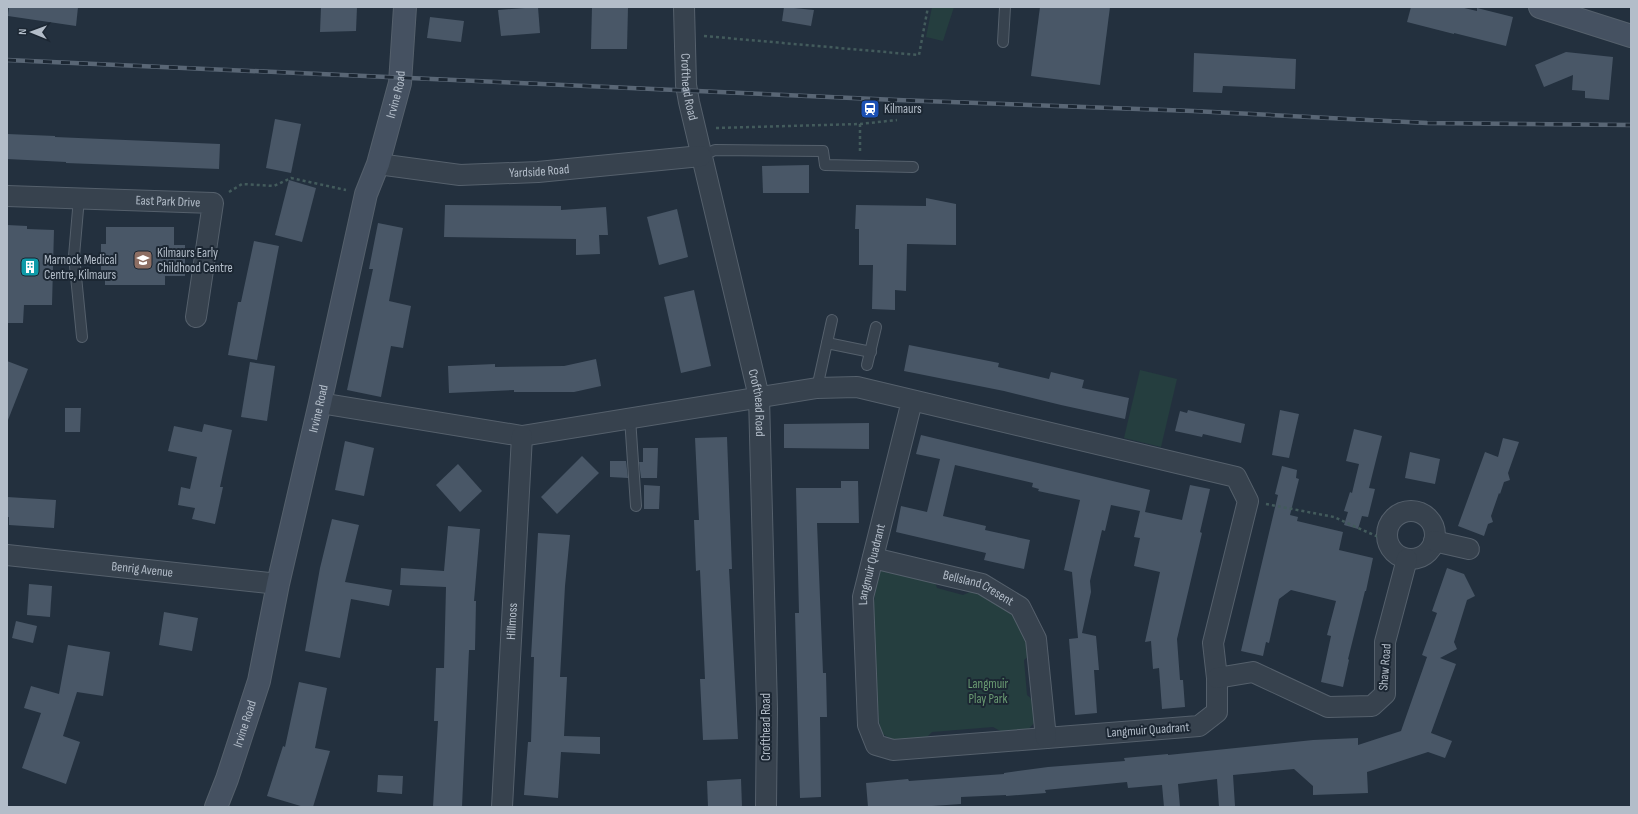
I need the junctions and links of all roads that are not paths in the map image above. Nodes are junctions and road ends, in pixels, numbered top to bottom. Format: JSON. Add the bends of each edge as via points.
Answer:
{"nodes":[{"id":1,"x":405,"y":7,"type":"edge"},
{"id":2,"x":684,"y":7,"type":"edge"},
{"id":3,"x":1004,"y":7,"type":"edge"},
{"id":4,"x":1540,"y":7,"type":"edge"},
{"id":5,"x":1631,"y":36,"type":"edge"},
{"id":6,"x":1003,"y":42,"type":"dead end"},
{"id":7,"x":708,"y":153,"type":"junction"},
{"id":8,"x":378,"y":164,"type":"junction"},
{"id":9,"x":914,"y":167,"type":"dead end"},
{"id":10,"x":7,"y":196,"type":"edge"},
{"id":11,"x":79,"y":198,"type":"junction"},
{"id":12,"x":196,"y":317,"type":"dead end"},
{"id":13,"x":832,"y":320,"type":"dead end"},
{"id":14,"x":876,"y":328,"type":"dead end"},
{"id":15,"x":82,"y":337,"type":"dead end"},
{"id":16,"x":827,"y":343,"type":"junction"},
{"id":17,"x":871,"y":352,"type":"junction"},
{"id":18,"x":868,"y":365,"type":"dead end"},
{"id":19,"x":817,"y":388,"type":"junction"},
{"id":20,"x":759,"y":397,"type":"junction"},
{"id":21,"x":912,"y":401,"type":"junction"},
{"id":22,"x":320,"y":403,"type":"junction"},
{"id":23,"x":630,"y":418,"type":"junction"},
{"id":24,"x":522,"y":436,"type":"junction"},
{"id":25,"x":636,"y":506,"type":"dead end"},
{"id":26,"x":1434,"y":541,"type":"junction"},
{"id":27,"x":1469,"y":549,"type":"dead end"},
{"id":28,"x":7,"y":555,"type":"edge"},
{"id":29,"x":873,"y":558,"type":"junction"},
{"id":30,"x":1407,"y":559,"type":"junction"},
{"id":31,"x":278,"y":584,"type":"junction"},
{"id":32,"x":1218,"y":678,"type":"junction"},
{"id":33,"x":1046,"y":738,"type":"junction"},
{"id":34,"x":216,"y":807,"type":"edge"},
{"id":35,"x":502,"y":807,"type":"edge"},
{"id":36,"x":766,"y":807,"type":"edge"}],
"edges":[{"from":1,"to":8,"type":"street","name":"Irvine Road","via":[[400,83]]},
{"from":2,"to":7,"type":"street","name":"Crofthead Road","via":[[686,85]]},
{"from":3,"to":6,"type":"lane"},
{"from":4,"to":5,"type":"street"},
{"from":7,"to":8,"type":"street","name":"Yardside Road","via":[[538,172],[468,174]]},
{"from":7,"to":9,"type":"lane","via":[[823,151],[825,165]]},
{"from":7,"to":20,"type":"street","name":"Crofthead Road","via":[[725,252]]},
{"from":8,"to":22,"type":"street","name":"Irvine Road","via":[[366,194]]},
{"from":10,"to":11,"type":"street","name":"East Park Drive"},
{"from":11,"to":12,"type":"street","name":"East Park Drive","via":[[213,203]]},
{"from":11,"to":15,"type":"lane","via":[[74,256]]},
{"from":13,"to":16,"type":"lane"},
{"from":14,"to":17,"type":"lane"},
{"from":16,"to":17,"type":"lane"},
{"from":16,"to":19,"type":"lane"},
{"from":17,"to":18,"type":"lane"},
{"from":19,"to":20,"type":"street"},
{"from":19,"to":21,"type":"street","via":[[857,387]]},
{"from":20,"to":23,"type":"street"},
{"from":20,"to":36,"type":"street","name":"Crofthead Road","via":[[767,709]]},
{"from":21,"to":29,"type":"street","name":"Langmuir Quadrant"},
{"from":21,"to":32,"type":"street","name":"Langmuir Quadrant","via":[[1236,477],[1248,501],[1213,643]]},
{"from":22,"to":24,"type":"street"},
{"from":22,"to":31,"type":"street","name":"Irvine Road"},
{"from":23,"to":24,"type":"street"},
{"from":23,"to":25,"type":"lane"},
{"from":24,"to":35,"type":"street","name":"Hillmoss"},
{"from":26,"to":27,"type":"street"},
{"from":26,"to":30,"type":"street","via":[[1431,549],[1424,555],[1416,559]]},
{"from":26,"to":30,"type":"street","via":[[1435,532],[1427,516],[1407,511],[1397,515],[1390,522],[1387,541],[1391,550]]},
{"from":28,"to":31,"type":"street","name":"Benrig Avenue"},
{"from":29,"to":33,"type":"street","name":"Bellsland Cresent","via":[[982,584],[1020,607],[1036,639]]},
{"from":29,"to":33,"type":"street","name":"Langmuir Quadrant","via":[[863,597],[868,725],[876,745],[893,750]]},
{"from":30,"to":32,"type":"street","name":"Shaw Road","via":[[1385,642],[1385,694],[1372,706],[1328,707],[1253,672]]},
{"from":31,"to":34,"type":"street","name":"Irvine Road","via":[[258,681],[228,779]]},
{"from":32,"to":33,"type":"street","name":"Langmuir Quadrant","via":[[1217,712],[1199,726]]}]}
